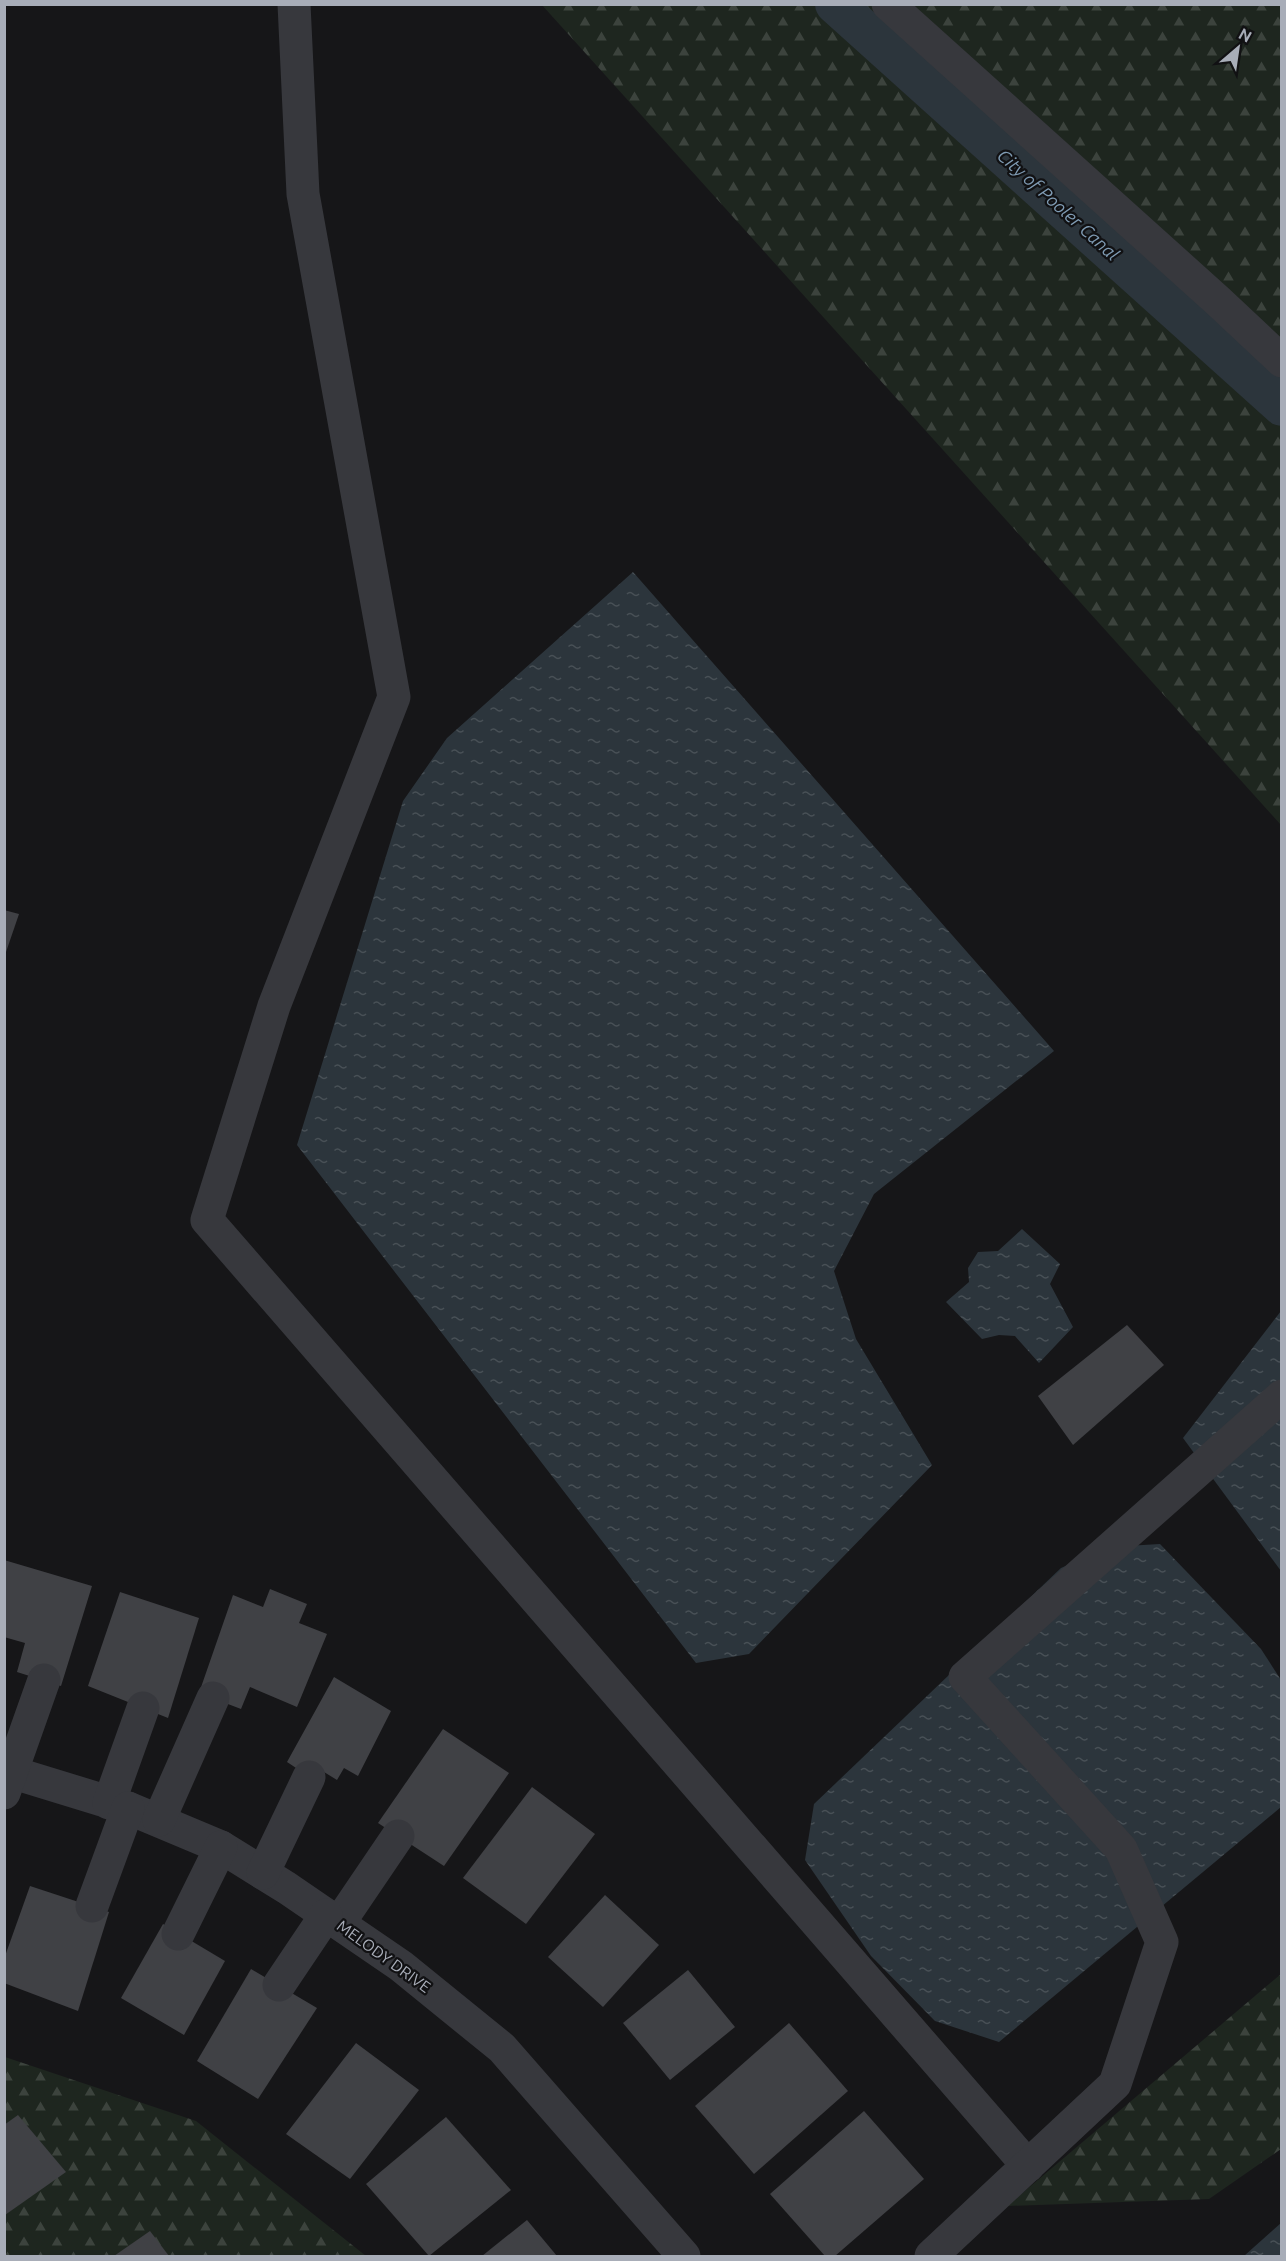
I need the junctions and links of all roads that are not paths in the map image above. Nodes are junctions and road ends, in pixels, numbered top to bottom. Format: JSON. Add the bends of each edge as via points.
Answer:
{"nodes":[{"id":1,"x":294,"y":4,"type":"edge"},
{"id":2,"x":888,"y":4,"type":"edge"},
{"id":3,"x":1281,"y":361,"type":"edge"},
{"id":4,"x":1281,"y":1396,"type":"edge"},
{"id":5,"x":44,"y":1680,"type":"dead end"},
{"id":6,"x":213,"y":1698,"type":"dead end"},
{"id":7,"x":143,"y":1708,"type":"dead end"},
{"id":8,"x":309,"y":1777,"type":"dead end"},
{"id":9,"x":7,"y":1778,"type":"edge"},
{"id":10,"x":118,"y":1805,"type":"junction"},
{"id":11,"x":159,"y":1820,"type":"junction"},
{"id":12,"x":398,"y":1836,"type":"dead end"},
{"id":13,"x":220,"y":1847,"type":"junction"},
{"id":14,"x":263,"y":1873,"type":"junction"},
{"id":15,"x":92,"y":1906,"type":"dead end"},
{"id":16,"x":332,"y":1919,"type":"junction"},
{"id":17,"x":178,"y":1934,"type":"dead end"},
{"id":18,"x":279,"y":1985,"type":"dead end"},
{"id":19,"x":1028,"y":2166,"type":"junction"},
{"id":20,"x":684,"y":2256,"type":"edge"},
{"id":21,"x":931,"y":2256,"type":"edge"}],
"edges":[{"from":1,"to":19,"type":"street","via":[[303,194],[394,698],[274,1006],[207,1220]]},
{"from":2,"to":3,"type":"street"},
{"from":4,"to":19,"type":"street","via":[[965,1677],[1121,1849],[1162,1942],[1114,2084]]},
{"from":5,"to":9,"type":"street"},
{"from":6,"to":11,"type":"street"},
{"from":7,"to":10,"type":"street"},
{"from":8,"to":14,"type":"street"},
{"from":9,"to":10,"type":"street","name":"MELODY DRIVE"},
{"from":10,"to":11,"type":"street","name":"MELODY DRIVE"},
{"from":10,"to":15,"type":"street"},
{"from":11,"to":13,"type":"street","name":"MELODY DRIVE"},
{"from":12,"to":16,"type":"street"},
{"from":13,"to":14,"type":"street","name":"MELODY DRIVE"},
{"from":13,"to":17,"type":"street"},
{"from":14,"to":16,"type":"street","name":"MELODY DRIVE"},
{"from":16,"to":18,"type":"street"},
{"from":16,"to":20,"type":"street","name":"MELODY DRIVE","via":[[401,1966],[502,2048]]},
{"from":19,"to":21,"type":"street"}]}
